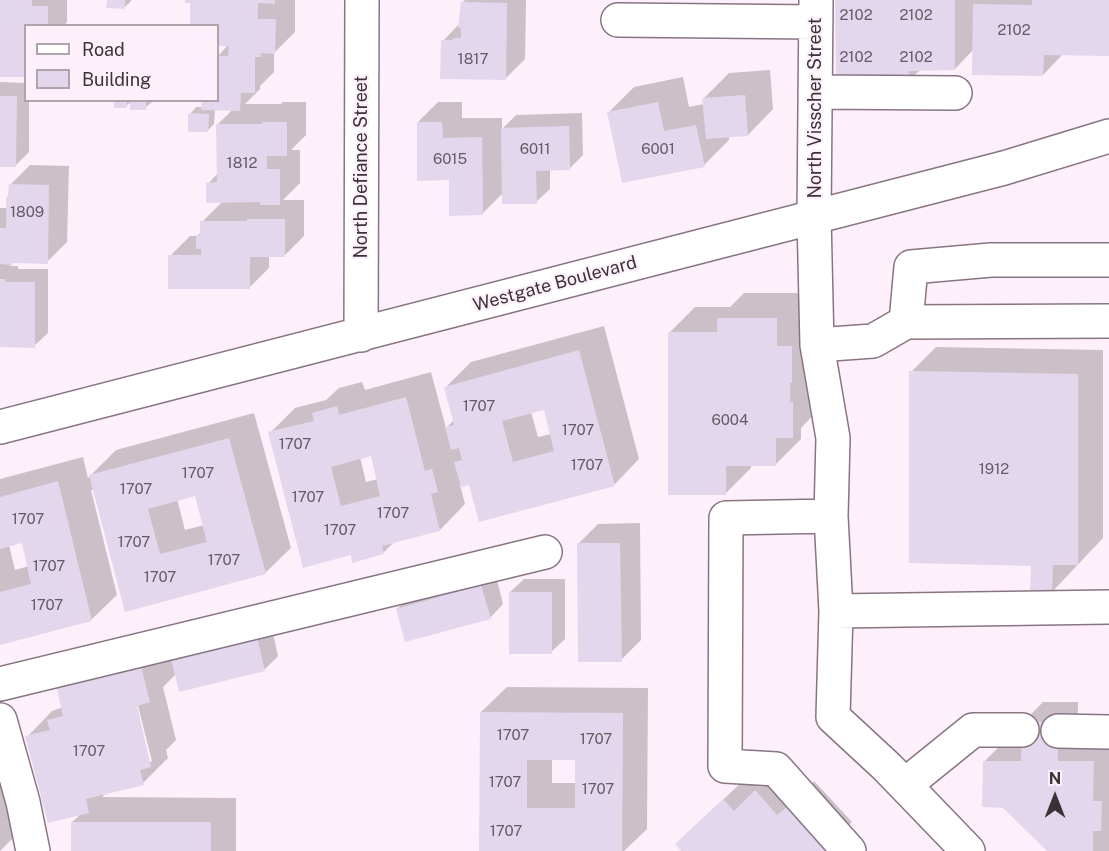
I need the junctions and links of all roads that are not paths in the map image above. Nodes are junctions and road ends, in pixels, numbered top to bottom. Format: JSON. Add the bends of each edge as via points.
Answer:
{"nodes":[{"id":1,"x":362,"y":0,"type":"edge"},
{"id":2,"x":816,"y":11,"type":"edge"},
{"id":3,"x":618,"y":20,"type":"dead end"},
{"id":4,"x":815,"y":92,"type":"junction"},
{"id":5,"x":955,"y":93,"type":"dead end"},
{"id":6,"x":1109,"y":136,"type":"edge"},
{"id":7,"x":814,"y":217,"type":"junction"},
{"id":8,"x":1109,"y":260,"type":"edge"},
{"id":9,"x":1109,"y":321,"type":"edge"},
{"id":10,"x":906,"y":322,"type":"junction"},
{"id":11,"x":361,"y":334,"type":"junction"},
{"id":12,"x":817,"y":345,"type":"junction"},
{"id":13,"x":0,"y":427,"type":"edge"},
{"id":14,"x":831,"y":516,"type":"junction"},
{"id":15,"x":545,"y":552,"type":"dead end"},
{"id":16,"x":1109,"y":607,"type":"edge"},
{"id":17,"x":837,"y":611,"type":"junction"},
{"id":18,"x":0,"y":684,"type":"edge"},
{"id":19,"x":0,"y":720,"type":"edge"},
{"id":20,"x":1022,"y":730,"type":"dead end"},
{"id":21,"x":1058,"y":731,"type":"dead end"},
{"id":22,"x":1109,"y":732,"type":"edge"},
{"id":23,"x":905,"y":785,"type":"junction"},
{"id":24,"x":33,"y":851,"type":"edge"},
{"id":25,"x":849,"y":851,"type":"edge"},
{"id":26,"x":968,"y":851,"type":"edge"}],
"edges":[{"from":1,"to":11,"type":"street","name":"North Defiance Street"},
{"from":2,"to":3,"type":"street"},
{"from":2,"to":4,"type":"street","name":"North Visscher Street"},
{"from":4,"to":5,"type":"street"},
{"from":4,"to":7,"type":"street","name":"North Visscher Street"},
{"from":6,"to":7,"type":"street","name":"Westgate Boulevard","via":[[1004,168]]},
{"from":7,"to":11,"type":"street","name":"Westgate Boulevard"},
{"from":7,"to":12,"type":"street","name":"North Visscher Street"},
{"from":8,"to":10,"type":"street","via":[[991,260],[911,267]]},
{"from":9,"to":10,"type":"street"},
{"from":10,"to":12,"type":"street","via":[[873,341]]},
{"from":11,"to":13,"type":"street","name":"Westgate Boulevard"},
{"from":12,"to":14,"type":"street","name":"North Visscher Street","via":[[833,438]]},
{"from":14,"to":17,"type":"street","name":"North Visscher Street"},
{"from":14,"to":25,"type":"street","via":[[726,518],[725,766],[776,769]]},
{"from":15,"to":18,"type":"street"},
{"from":16,"to":17,"type":"street"},
{"from":17,"to":23,"type":"street","name":"North Visscher Street","via":[[833,717]]},
{"from":19,"to":24,"type":"street"},
{"from":20,"to":23,"type":"street","via":[[973,730]]},
{"from":21,"to":22,"type":"street"},
{"from":23,"to":26,"type":"street","name":"North Visscher Street"}]}
